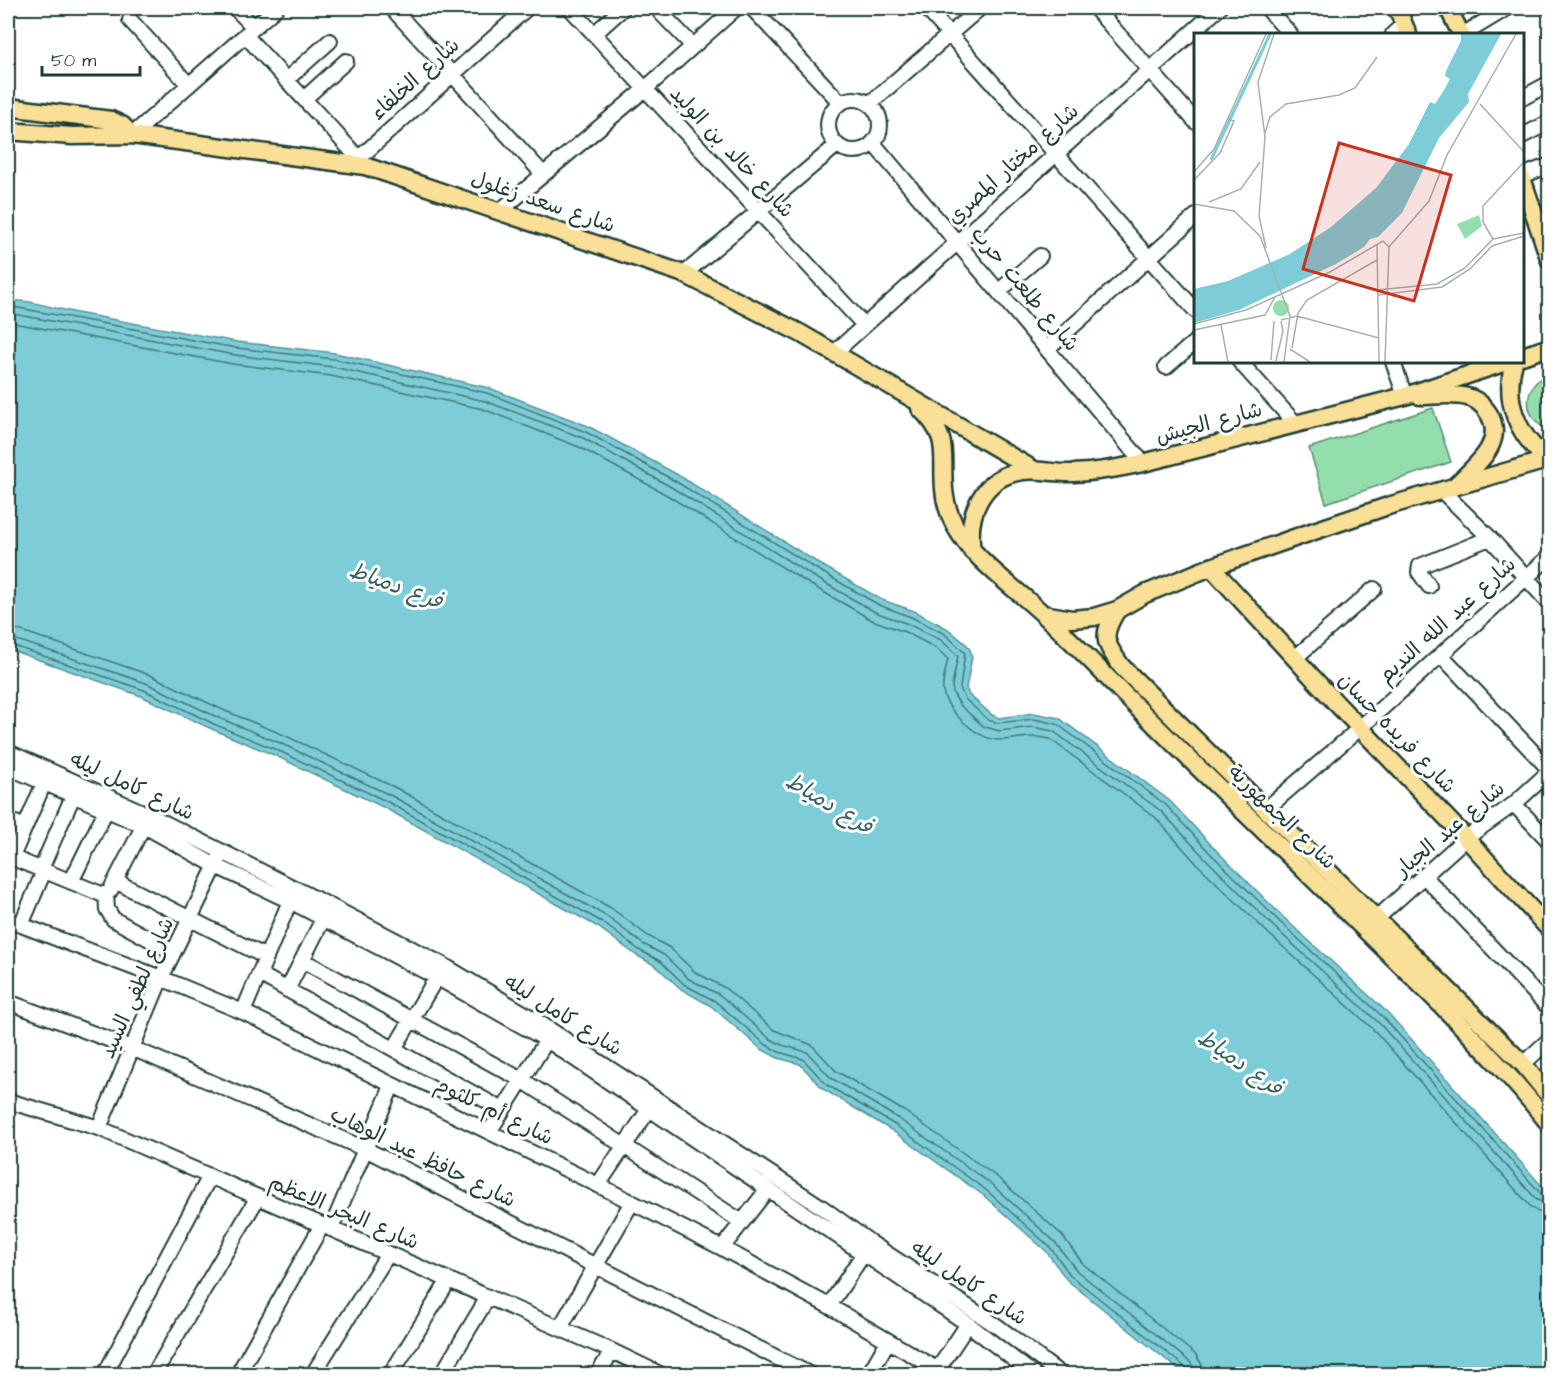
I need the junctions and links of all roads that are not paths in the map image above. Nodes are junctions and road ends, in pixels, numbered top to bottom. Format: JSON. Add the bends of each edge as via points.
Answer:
{"nodes":[{"id":1,"x":235,"y":8,"type":"edge"},
{"id":2,"x":276,"y":8,"type":"edge"},
{"id":3,"x":392,"y":8,"type":"edge"},
{"id":4,"x":527,"y":8,"type":"edge"},
{"id":5,"x":570,"y":8,"type":"edge"},
{"id":6,"x":623,"y":8,"type":"edge"},
{"id":7,"x":736,"y":8,"type":"edge"},
{"id":8,"x":752,"y":8,"type":"edge"},
{"id":9,"x":926,"y":8,"type":"edge"},
{"id":10,"x":980,"y":8,"type":"edge"},
{"id":11,"x":1095,"y":8,"type":"edge"},
{"id":12,"x":1219,"y":8,"type":"edge"},
{"id":13,"x":1267,"y":8,"type":"edge"},
{"id":14,"x":1397,"y":8,"type":"edge"},
{"id":15,"x":1448,"y":8,"type":"edge"},
{"id":16,"x":1507,"y":8,"type":"edge"},
{"id":17,"x":660,"y":12,"type":"dead end"},
{"id":18,"x":130,"y":20,"type":"dead end"},
{"id":19,"x":250,"y":31,"type":"junction"},
{"id":20,"x":1402,"y":31,"type":"edge"},
{"id":21,"x":1289,"y":33,"type":"edge"},
{"id":22,"x":1461,"y":33,"type":"edge"},
{"id":23,"x":1464,"y":33,"type":"edge"},
{"id":24,"x":594,"y":34,"type":"junction"},
{"id":25,"x":950,"y":34,"type":"junction"},
{"id":26,"x":330,"y":41,"type":"dead end"},
{"id":27,"x":693,"y":46,"type":"junction"},
{"id":28,"x":346,"y":61,"type":"dead end"},
{"id":29,"x":1149,"y":70,"type":"junction"},
{"id":30,"x":453,"y":74,"type":"junction"},
{"id":31,"x":286,"y":80,"type":"junction"},
{"id":32,"x":1550,"y":83,"type":"edge"},
{"id":33,"x":189,"y":85,"type":"junction"},
{"id":34,"x":645,"y":89,"type":"junction"},
{"id":35,"x":1524,"y":97,"type":"edge"},
{"id":36,"x":304,"y":99,"type":"junction"},
{"id":37,"x":840,"y":102,"type":"junction"},
{"id":38,"x":869,"y":104,"type":"junction"},
{"id":39,"x":8,"y":107,"type":"edge"},
{"id":40,"x":1194,"y":120,"type":"edge"},
{"id":41,"x":1550,"y":122,"type":"edge"},
{"id":42,"x":8,"y":131,"type":"edge"},
{"id":43,"x":132,"y":135,"type":"junction"},
{"id":44,"x":1524,"y":135,"type":"edge"},
{"id":45,"x":873,"y":143,"type":"junction"},
{"id":46,"x":837,"y":145,"type":"junction"},
{"id":47,"x":1056,"y":153,"type":"junction"},
{"id":48,"x":362,"y":162,"type":"junction"},
{"id":49,"x":1550,"y":165,"type":"edge"},
{"id":50,"x":543,"y":174,"type":"junction"},
{"id":51,"x":1524,"y":186,"type":"edge"},
{"id":52,"x":1524,"y":190,"type":"edge"},
{"id":53,"x":500,"y":211,"type":"junction"},
{"id":54,"x":758,"y":211,"type":"junction"},
{"id":55,"x":1194,"y":218,"type":"edge"},
{"id":56,"x":957,"y":242,"type":"junction"},
{"id":57,"x":1040,"y":256,"type":"dead end"},
{"id":58,"x":1149,"y":258,"type":"junction"},
{"id":59,"x":1550,"y":261,"type":"edge"},
{"id":60,"x":684,"y":274,"type":"junction"},
{"id":61,"x":999,"y":291,"type":"junction"},
{"id":62,"x":1194,"y":309,"type":"edge"},
{"id":63,"x":864,"y":325,"type":"junction"},
{"id":64,"x":1194,"y":343,"type":"edge"},
{"id":65,"x":1550,"y":347,"type":"edge"},
{"id":66,"x":1047,"y":349,"type":"junction"},
{"id":67,"x":835,"y":352,"type":"junction"},
{"id":68,"x":1524,"y":355,"type":"edge"},
{"id":69,"x":1241,"y":363,"type":"edge"},
{"id":70,"x":1393,"y":363,"type":"edge"},
{"id":71,"x":1503,"y":363,"type":"edge"},
{"id":72,"x":1514,"y":363,"type":"edge"},
{"id":73,"x":1166,"y":367,"type":"dead end"},
{"id":74,"x":1405,"y":396,"type":"junction"},
{"id":75,"x":911,"y":399,"type":"junction"},
{"id":76,"x":1295,"y":423,"type":"junction"},
{"id":77,"x":974,"y":434,"type":"junction"},
{"id":78,"x":944,"y":458,"type":"junction"},
{"id":79,"x":1549,"y":460,"type":"edge"},
{"id":80,"x":1143,"y":464,"type":"junction"},
{"id":81,"x":1035,"y":471,"type":"junction"},
{"id":82,"x":1448,"y":489,"type":"junction"},
{"id":83,"x":1490,"y":538,"type":"junction"},
{"id":84,"x":972,"y":551,"type":"junction"},
{"id":85,"x":1550,"y":556,"type":"edge"},
{"id":86,"x":1211,"y":567,"type":"junction"},
{"id":87,"x":1526,"y":578,"type":"junction"},
{"id":88,"x":1429,"y":586,"type":"dead end"},
{"id":89,"x":1374,"y":589,"type":"dead end"},
{"id":90,"x":1550,"y":604,"type":"edge"},
{"id":91,"x":1117,"y":610,"type":"junction"},
{"id":92,"x":1043,"y":614,"type":"junction"},
{"id":93,"x":1441,"y":655,"type":"junction"},
{"id":94,"x":1296,"y":657,"type":"junction"},
{"id":95,"x":1360,"y":728,"type":"junction"},
{"id":96,"x":8,"y":752,"type":"edge"},
{"id":97,"x":8,"y":768,"type":"edge"},
{"id":98,"x":1550,"y":770,"type":"edge"},
{"id":99,"x":44,"y":783,"type":"junction"},
{"id":100,"x":73,"y":796,"type":"junction"},
{"id":101,"x":1514,"y":804,"type":"junction"},
{"id":102,"x":106,"y":810,"type":"junction"},
{"id":103,"x":1265,"y":810,"type":"junction"},
{"id":104,"x":8,"y":820,"type":"edge"},
{"id":105,"x":147,"y":821,"type":"junction"},
{"id":106,"x":25,"y":827,"type":"junction"},
{"id":107,"x":1466,"y":838,"type":"junction"},
{"id":108,"x":1550,"y":842,"type":"edge"},
{"id":109,"x":222,"y":852,"type":"junction"},
{"id":110,"x":10,"y":856,"type":"edge"},
{"id":111,"x":216,"y":866,"type":"junction"},
{"id":112,"x":42,"y":870,"type":"junction"},
{"id":113,"x":1424,"y":876,"type":"junction"},
{"id":114,"x":115,"y":881,"type":"junction"},
{"id":115,"x":71,"y":882,"type":"junction"},
{"id":116,"x":106,"y":894,"type":"junction"},
{"id":117,"x":290,"y":901,"type":"junction"},
{"id":118,"x":330,"y":906,"type":"junction"},
{"id":119,"x":323,"y":919,"type":"junction"},
{"id":120,"x":1376,"y":919,"type":"junction"},
{"id":121,"x":8,"y":920,"type":"edge"},
{"id":122,"x":189,"y":920,"type":"junction"},
{"id":123,"x":21,"y":925,"type":"junction"},
{"id":124,"x":1550,"y":930,"type":"edge"},
{"id":125,"x":173,"y":952,"type":"junction"},
{"id":126,"x":266,"y":957,"type":"junction"},
{"id":127,"x":302,"y":960,"type":"junction"},
{"id":128,"x":440,"y":971,"type":"junction"},
{"id":129,"x":259,"y":974,"type":"junction"},
{"id":130,"x":161,"y":978,"type":"junction"},
{"id":131,"x":287,"y":990,"type":"junction"},
{"id":132,"x":8,"y":1002,"type":"edge"},
{"id":133,"x":1550,"y":1009,"type":"edge"},
{"id":134,"x":243,"y":1012,"type":"junction"},
{"id":135,"x":411,"y":1019,"type":"junction"},
{"id":136,"x":1550,"y":1039,"type":"edge"},
{"id":137,"x":547,"y":1040,"type":"junction"},
{"id":138,"x":132,"y":1048,"type":"junction"},
{"id":139,"x":394,"y":1049,"type":"junction"},
{"id":140,"x":1523,"y":1064,"type":"junction"},
{"id":141,"x":522,"y":1080,"type":"junction"},
{"id":142,"x":392,"y":1086,"type":"junction"},
{"id":143,"x":1550,"y":1097,"type":"edge"},
{"id":144,"x":8,"y":1101,"type":"edge"},
{"id":145,"x":652,"y":1104,"type":"junction"},
{"id":146,"x":503,"y":1110,"type":"junction"},
{"id":147,"x":1550,"y":1125,"type":"edge"},
{"id":148,"x":99,"y":1128,"type":"junction"},
{"id":149,"x":489,"y":1132,"type":"junction"},
{"id":150,"x":624,"y":1146,"type":"junction"},
{"id":151,"x":365,"y":1149,"type":"junction"},
{"id":152,"x":210,"y":1176,"type":"junction"},
{"id":153,"x":598,"y":1185,"type":"junction"},
{"id":154,"x":767,"y":1190,"type":"junction"},
{"id":155,"x":258,"y":1197,"type":"junction"},
{"id":156,"x":632,"y":1202,"type":"junction"},
{"id":157,"x":742,"y":1222,"type":"junction"},
{"id":158,"x":326,"y":1227,"type":"junction"},
{"id":159,"x":722,"y":1248,"type":"junction"},
{"id":160,"x":868,"y":1248,"type":"junction"},
{"id":161,"x":388,"y":1254,"type":"junction"},
{"id":162,"x":595,"y":1266,"type":"junction"},
{"id":163,"x":449,"y":1280,"type":"junction"},
{"id":164,"x":488,"y":1297,"type":"junction"},
{"id":165,"x":829,"y":1306,"type":"junction"},
{"id":166,"x":968,"y":1324,"type":"junction"},
{"id":167,"x":560,"y":1328,"type":"junction"},
{"id":168,"x":888,"y":1341,"type":"junction"},
{"id":169,"x":612,"y":1351,"type":"junction"},
{"id":170,"x":935,"y":1371,"type":"edge"},
{"id":171,"x":105,"y":1374,"type":"edge"},
{"id":172,"x":154,"y":1374,"type":"edge"},
{"id":173,"x":238,"y":1374,"type":"edge"},
{"id":174,"x":313,"y":1374,"type":"edge"},
{"id":175,"x":391,"y":1374,"type":"edge"},
{"id":176,"x":442,"y":1374,"type":"edge"},
{"id":177,"x":598,"y":1374,"type":"edge"},
{"id":178,"x":660,"y":1374,"type":"edge"},
{"id":179,"x":809,"y":1374,"type":"edge"},
{"id":180,"x":869,"y":1374,"type":"edge"},
{"id":181,"x":1033,"y":1374,"type":"edge"},
{"id":182,"x":1060,"y":1374,"type":"edge"}],
"edges":[{"from":1,"to":19,"type":"street"},
{"from":2,"to":19,"type":"street"},
{"from":3,"to":30,"type":"street"},
{"from":4,"to":30,"type":"street","name":"شارع الخلفاء"},
{"from":5,"to":24,"type":"street","name":"شارع خالد بن الوليد"},
{"from":6,"to":24,"type":"street"},
{"from":7,"to":27,"type":"street"},
{"from":8,"to":37,"type":"street"},
{"from":9,"to":25,"type":"street"},
{"from":10,"to":25,"type":"street"},
{"from":11,"to":29,"type":"street"},
{"from":12,"to":29,"type":"street","name":"شارع مختار المصري"},
{"from":13,"to":21,"type":"street"},
{"from":14,"to":20,"type":"main road"},
{"from":15,"to":22,"type":"main road"},
{"from":16,"to":23,"type":"street"},
{"from":17,"to":27,"type":"street"},
{"from":18,"to":33,"type":"street"},
{"from":19,"to":31,"type":"street"},
{"from":19,"to":33,"type":"street"},
{"from":24,"to":34,"type":"street","name":"شارع خالد بن الوليد"},
{"from":25,"to":38,"type":"street"},
{"from":25,"to":47,"type":"street"},
{"from":26,"to":31,"type":"street"},
{"from":27,"to":34,"type":"street"},
{"from":28,"to":36,"type":"street"},
{"from":29,"to":40,"type":"street"},
{"from":29,"to":47,"type":"street","name":"شارع مختار المصري"},
{"from":30,"to":48,"type":"street","name":"شارع الخلفاء"},
{"from":30,"to":50,"type":"street"},
{"from":31,"to":36,"type":"street"},
{"from":32,"to":35,"type":"street"},
{"from":33,"to":43,"type":"street"},
{"from":34,"to":50,"type":"street"},
{"from":34,"to":54,"type":"street","name":"شارع خالد بن الوليد"},
{"from":36,"to":48,"type":"street"},
{"from":37,"to":38,"type":"street","via":[[855,98]]},
{"from":37,"to":46,"type":"street","via":[[827,123]]},
{"from":38,"to":45,"type":"street","via":[[880,127]]},
{"from":39,"to":43,"type":"main road","name":"شارع سعد زغلول","via":[[111,120]]},
{"from":41,"to":44,"type":"street"},
{"from":42,"to":43,"type":"main road","name":"شارع سعد زغلول"},
{"from":43,"to":48,"type":"main road","name":"شارع سعد زغلول"},
{"from":45,"to":46,"type":"street","via":[[852,151]]},
{"from":45,"to":56,"type":"street","name":"شارع طلعت حرب"},
{"from":46,"to":54,"type":"street"},
{"from":47,"to":56,"type":"street","name":"شارع مختار المصري"},
{"from":47,"to":58,"type":"street"},
{"from":48,"to":53,"type":"main road","name":"شارع سعد زغلول"},
{"from":49,"to":51,"type":"street"},
{"from":50,"to":53,"type":"street"},
{"from":52,"to":59,"type":"main road"},
{"from":53,"to":60,"type":"main road","name":"شارع سعد زغلول"},
{"from":54,"to":60,"type":"street"},
{"from":54,"to":63,"type":"street","name":"شارع خالد بن الوليد"},
{"from":55,"to":58,"type":"street"},
{"from":56,"to":61,"type":"street","name":"شارع طلعت حرب"},
{"from":56,"to":63,"type":"street","name":"شارع مختار المصري"},
{"from":57,"to":61,"type":"street"},
{"from":58,"to":62,"type":"street"},
{"from":58,"to":66,"type":"street"},
{"from":60,"to":67,"type":"main road","name":"شارع سعد زغلول"},
{"from":61,"to":66,"type":"street","name":"شارع طلعت حرب"},
{"from":63,"to":67,"type":"street","name":"شارع مختار المصري"},
{"from":64,"to":73,"type":"street"},
{"from":65,"to":68,"type":"main road"},
{"from":66,"to":80,"type":"street","name":"شارع طلعت حرب"},
{"from":67,"to":75,"type":"main road","name":"شارع سعد زغلول"},
{"from":69,"to":76,"type":"street"},
{"from":70,"to":74,"type":"street"},
{"from":71,"to":74,"type":"main road","name":"شارع الجيش"},
{"from":72,"to":79,"type":"main road","via":[[1510,387],[1514,415],[1527,440]]},
{"from":74,"to":76,"type":"main road","name":"شارع الجيش"},
{"from":74,"to":82,"type":"main road","via":[[1467,397],[1477,401],[1491,418],[1493,441],[1488,451]]},
{"from":75,"to":77,"type":"main road","name":"شارع سعد زغلول"},
{"from":75,"to":78,"type":"main road","name":"شارع سعد زغلول","via":[[929,417],[942,440]]},
{"from":76,"to":80,"type":"main road","name":"شارع الجيش"},
{"from":77,"to":78,"type":"main road","via":[[955,441]]},
{"from":77,"to":81,"type":"main road","name":"شارع سعد زغلول"},
{"from":78,"to":84,"type":"main road","name":"شارع سعد زغلول","via":[[948,512]]},
{"from":79,"to":82,"type":"main road"},
{"from":80,"to":81,"type":"main road","name":"شارع الجيش","via":[[1081,472]]},
{"from":81,"to":84,"type":"main road","name":"شارع الجيش","via":[[1006,476],[983,494],[971,522]]},
{"from":82,"to":83,"type":"street"},
{"from":82,"to":86,"type":"main road"},
{"from":83,"to":87,"type":"street"},
{"from":83,"to":88,"type":"street","via":[[1420,566],[1419,572]]},
{"from":84,"to":92,"type":"main road","name":"شارع الجمهورية"},
{"from":85,"to":87,"type":"street","name":"شارع عبد الله النديم"},
{"from":86,"to":91,"type":"main road","via":[[1144,594]]},
{"from":86,"to":94,"type":"main road","name":"شارع فريده حسان"},
{"from":87,"to":90,"type":"street"},
{"from":87,"to":93,"type":"street","name":"شارع عبد الله النديم"},
{"from":89,"to":94,"type":"street"},
{"from":91,"to":92,"type":"main road","via":[[1072,619]]},
{"from":91,"to":103,"type":"main road","name":"شارع الجمهورية","via":[[1105,636],[1122,667]]},
{"from":92,"to":147,"type":"main road","name":"شارع الجمهورية","via":[[1423,986],[1495,1060]]},
{"from":93,"to":95,"type":"street","name":"شارع عبد الله النديم"},
{"from":93,"to":98,"type":"street"},
{"from":94,"to":95,"type":"main road","name":"شارع فريده حسان"},
{"from":95,"to":103,"type":"street","name":"شارع عبد الله النديم"},
{"from":95,"to":107,"type":"main road","name":"شارع فريده حسان"},
{"from":96,"to":105,"type":"street","name":"شارع كامل ليله"},
{"from":97,"to":99,"type":"street","name":"شارع كامل ليله"},
{"from":98,"to":101,"type":"street","name":"شارع عبد الجبار"},
{"from":99,"to":100,"type":"street","name":"شارع كامل ليله"},
{"from":99,"to":106,"type":"street"},
{"from":100,"to":102,"type":"street","name":"شارع كامل ليله"},
{"from":100,"to":112,"type":"street"},
{"from":101,"to":107,"type":"street","name":"شارع عبد الجبار"},
{"from":101,"to":108,"type":"street"},
{"from":102,"to":105,"type":"street","name":"شارع كامل ليله"},
{"from":102,"to":115,"type":"street"},
{"from":103,"to":120,"type":"main road","name":"شارع الجمهورية"},
{"from":104,"to":106,"type":"street"},
{"from":105,"to":109,"type":"street","name":"شارع كامل ليله"},
{"from":105,"to":111,"type":"street","name":"شارع كامل ليله"},
{"from":105,"to":114,"type":"street"},
{"from":106,"to":110,"type":"street"},
{"from":107,"to":113,"type":"street","name":"شارع عبد الجبار"},
{"from":107,"to":124,"type":"main road","name":"شارع فريده حسان"},
{"from":109,"to":111,"type":"street","name":"شارع لطفي السيد"},
{"from":109,"to":118,"type":"street","name":"شارع كامل ليله"},
{"from":110,"to":112,"type":"street"},
{"from":111,"to":117,"type":"street","name":"شارع كامل ليله"},
{"from":111,"to":122,"type":"street","name":"شارع لطفي السيد"},
{"from":112,"to":115,"type":"street"},
{"from":112,"to":123,"type":"street"},
{"from":113,"to":120,"type":"street","name":"شارع عبد الجبار"},
{"from":113,"to":133,"type":"street"},
{"from":114,"to":116,"type":"street"},
{"from":114,"to":122,"type":"street"},
{"from":115,"to":116,"type":"street"},
{"from":116,"to":125,"type":"street","via":[[107,909],[113,919]]},
{"from":117,"to":119,"type":"street","name":"شارع كامل ليله"},
{"from":117,"to":126,"type":"street"},
{"from":118,"to":119,"type":"street"},
{"from":118,"to":128,"type":"street","name":"شارع كامل ليله"},
{"from":119,"to":127,"type":"street"},
{"from":119,"to":128,"type":"street","name":"شارع كامل ليله"},
{"from":120,"to":140,"type":"main road","name":"شارع الجمهورية"},
{"from":121,"to":123,"type":"street","name":"شارع أم كلثوم"},
{"from":122,"to":125,"type":"street","name":"شارع لطفي السيد"},
{"from":122,"to":126,"type":"street"},
{"from":123,"to":130,"type":"street","name":"شارع أم كلثوم"},
{"from":125,"to":130,"type":"street","name":"شارع لطفي السيد"},
{"from":126,"to":129,"type":"street"},
{"from":127,"to":131,"type":"street"},
{"from":127,"to":135,"type":"street"},
{"from":128,"to":135,"type":"street"},
{"from":128,"to":137,"type":"street","name":"شارع كامل ليله"},
{"from":128,"to":145,"type":"street","name":"شارع كامل ليله","via":[[532,1018]]},
{"from":129,"to":131,"type":"street"},
{"from":129,"to":134,"type":"street"},
{"from":130,"to":134,"type":"street","name":"شارع أم كلثوم"},
{"from":130,"to":138,"type":"street","name":"شارع لطفي السيد"},
{"from":131,"to":139,"type":"street"},
{"from":132,"to":138,"type":"street","name":"شارع حافظ عبد الوهاب"},
{"from":134,"to":142,"type":"street","name":"شارع أم كلثوم"},
{"from":135,"to":139,"type":"street"},
{"from":135,"to":141,"type":"street"},
{"from":136,"to":140,"type":"street"},
{"from":137,"to":141,"type":"street"},
{"from":137,"to":145,"type":"street","name":"شارع كامل ليله"},
{"from":138,"to":148,"type":"street","name":"شارع لطفي السيد"},
{"from":138,"to":151,"type":"street","name":"شارع حافظ عبد الوهاب"},
{"from":139,"to":146,"type":"street"},
{"from":140,"to":143,"type":"main road","name":"شارع الجمهورية"},
{"from":141,"to":146,"type":"street"},
{"from":141,"to":150,"type":"street"},
{"from":142,"to":149,"type":"street","name":"شارع أم كلثوم"},
{"from":142,"to":151,"type":"street"},
{"from":144,"to":148,"type":"street","name":"شارع البحر الاعظم"},
{"from":145,"to":150,"type":"street"},
{"from":145,"to":154,"type":"street","name":"شارع كامل ليله"},
{"from":145,"to":160,"type":"street","name":"شارع كامل ليله","via":[[820,1206]]},
{"from":146,"to":149,"type":"street"},
{"from":148,"to":152,"type":"street","name":"شارع البحر الاعظم"},
{"from":149,"to":153,"type":"street","name":"شارع أم كلثوم"},
{"from":150,"to":153,"type":"street"},
{"from":150,"to":157,"type":"street"},
{"from":151,"to":158,"type":"street"},
{"from":151,"to":162,"type":"street","name":"شارع حافظ عبد الوهاب"},
{"from":152,"to":155,"type":"street","name":"شارع البحر الاعظم"},
{"from":152,"to":171,"type":"street"},
{"from":153,"to":156,"type":"street","name":"شارع أم كلثوم"},
{"from":154,"to":157,"type":"street"},
{"from":154,"to":160,"type":"street","name":"شارع كامل ليله"},
{"from":155,"to":158,"type":"street","name":"شارع البحر الاعظم"},
{"from":155,"to":172,"type":"street"},
{"from":156,"to":159,"type":"street","name":"شارع أم كلثوم"},
{"from":156,"to":162,"type":"street"},
{"from":157,"to":159,"type":"street"},
{"from":158,"to":161,"type":"street","name":"شارع البحر الاعظم"},
{"from":158,"to":173,"type":"street"},
{"from":159,"to":165,"type":"street","name":"شارع أم كلثوم"},
{"from":160,"to":165,"type":"street"},
{"from":160,"to":166,"type":"street","name":"شارع كامل ليله"},
{"from":160,"to":182,"type":"street","name":"شارع كامل ليله","via":[[997,1326]]},
{"from":161,"to":163,"type":"street","name":"شارع البحر الاعظم"},
{"from":161,"to":174,"type":"street"},
{"from":162,"to":167,"type":"street"},
{"from":162,"to":179,"type":"street","name":"شارع حافظ عبد الوهاب"},
{"from":163,"to":164,"type":"street","name":"شارع البحر الاعظم"},
{"from":163,"to":175,"type":"street"},
{"from":164,"to":167,"type":"street","name":"شارع البحر الاعظم"},
{"from":164,"to":176,"type":"street"},
{"from":165,"to":168,"type":"street","name":"شارع أم كلثوم"},
{"from":166,"to":170,"type":"street"},
{"from":166,"to":181,"type":"street","name":"شارع كامل ليله"},
{"from":167,"to":169,"type":"street","name":"شارع البحر الاعظم"},
{"from":168,"to":170,"type":"street","name":"شارع أم كلثوم"},
{"from":168,"to":180,"type":"street"},
{"from":169,"to":177,"type":"street"},
{"from":169,"to":178,"type":"street","name":"شارع البحر الاعظم"}]}
